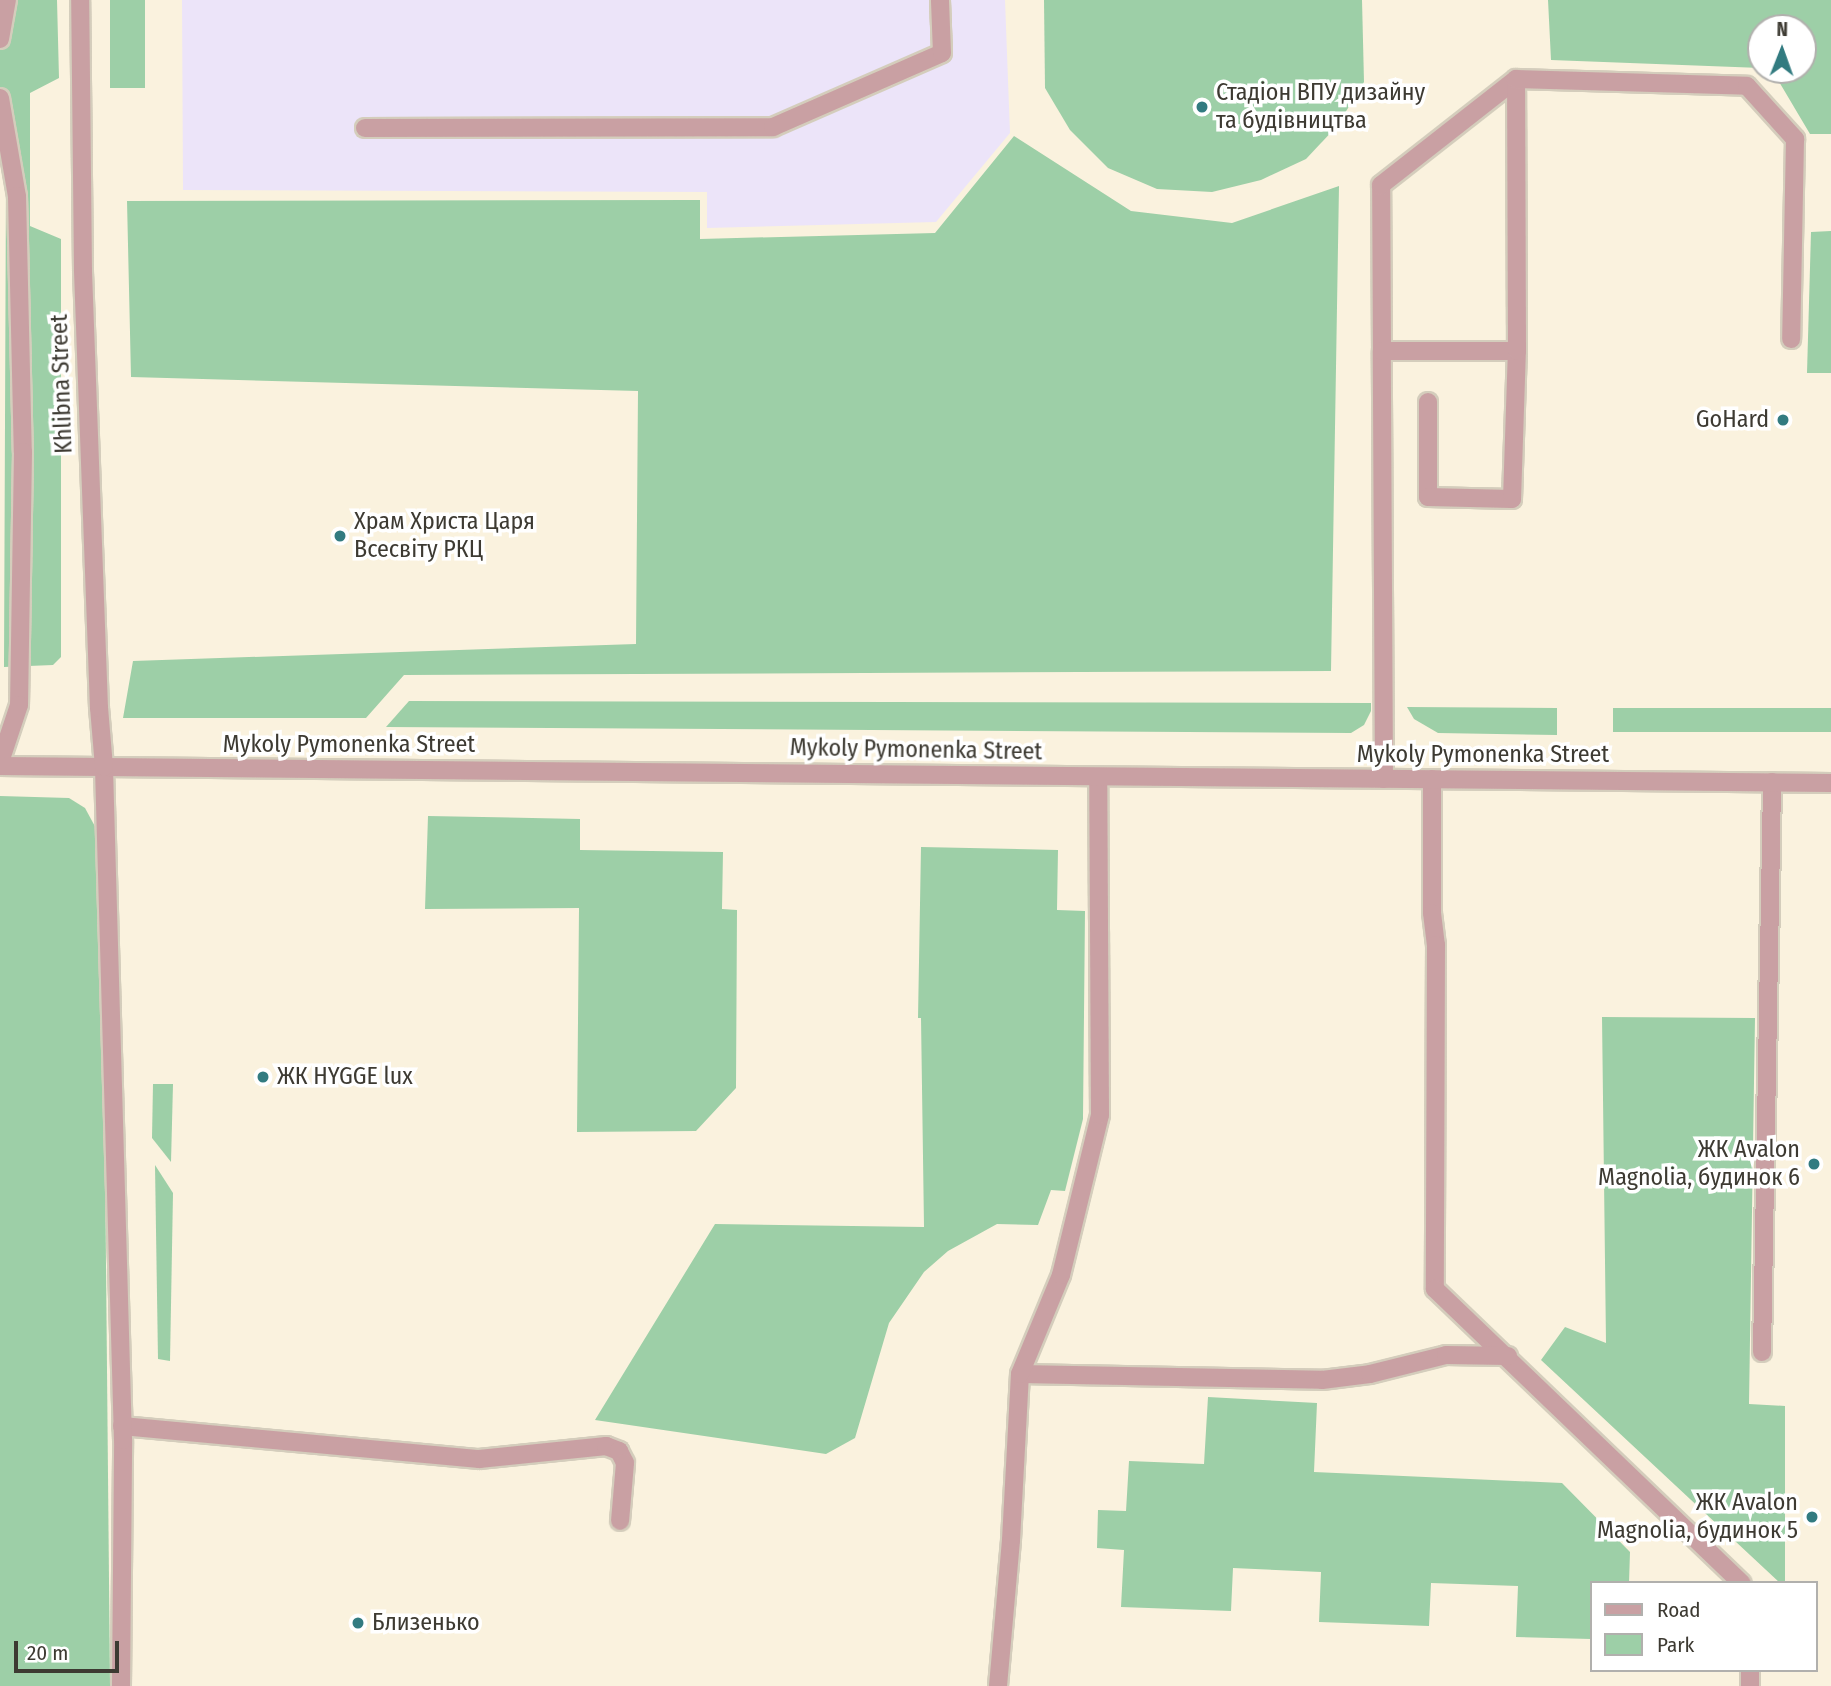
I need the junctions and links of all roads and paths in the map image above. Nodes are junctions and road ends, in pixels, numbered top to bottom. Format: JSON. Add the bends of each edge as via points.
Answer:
{"nodes":[{"id":1,"x":7,"y":0,"type":"edge"},
{"id":2,"x":80,"y":0,"type":"edge"},
{"id":3,"x":940,"y":0,"type":"edge"},
{"id":4,"x":0,"y":39,"type":"edge"},
{"id":5,"x":1516,"y":79,"type":"junction"},
{"id":6,"x":0,"y":98,"type":"edge"},
{"id":7,"x":365,"y":128,"type":"dead end"},
{"id":8,"x":1791,"y":339,"type":"dead end"},
{"id":9,"x":1382,"y":351,"type":"junction"},
{"id":10,"x":1517,"y":351,"type":"junction"},
{"id":11,"x":1428,"y":402,"type":"dead end"},
{"id":12,"x":0,"y":764,"type":"edge"},
{"id":13,"x":104,"y":767,"type":"junction"},
{"id":14,"x":1098,"y":776,"type":"junction"},
{"id":15,"x":1384,"y":779,"type":"junction"},
{"id":16,"x":1432,"y":779,"type":"junction"},
{"id":17,"x":1772,"y":782,"type":"junction"},
{"id":18,"x":1831,"y":783,"type":"edge"},
{"id":19,"x":1762,"y":1352,"type":"dead end"},
{"id":20,"x":1508,"y":1356,"type":"junction"},
{"id":21,"x":1020,"y":1374,"type":"junction"},
{"id":22,"x":122,"y":1426,"type":"junction"},
{"id":23,"x":620,"y":1521,"type":"dead end"},
{"id":24,"x":1740,"y":1581,"type":"edge"},
{"id":25,"x":121,"y":1686,"type":"edge"},
{"id":26,"x":998,"y":1686,"type":"edge"}],
"edges":[{"from":1,"to":4,"type":"street"},
{"from":2,"to":13,"type":"street","name":"Khlibna Street","via":[[83,270]]},
{"from":3,"to":7,"type":"street","via":[[942,53],[773,127]]},
{"from":5,"to":8,"type":"street","via":[[1747,86],[1795,139]]},
{"from":5,"to":9,"type":"street","via":[[1381,185]]},
{"from":5,"to":10,"type":"street"},
{"from":6,"to":12,"type":"street","via":[[17,196],[23,452],[19,705]]},
{"from":9,"to":10,"type":"street"},
{"from":9,"to":15,"type":"street"},
{"from":10,"to":11,"type":"street","via":[[1512,499],[1428,497]]},
{"from":12,"to":13,"type":"street","name":"Mykoly Pymonenka Street"},
{"from":13,"to":14,"type":"street","name":"Mykoly Pymonenka Street"},
{"from":13,"to":22,"type":"street","name":"Khlibna Street"},
{"from":14,"to":15,"type":"street","name":"Mykoly Pymonenka Street"},
{"from":14,"to":21,"type":"street","via":[[1100,1115],[1061,1275]]},
{"from":15,"to":16,"type":"street","name":"Mykoly Pymonenka Street"},
{"from":16,"to":17,"type":"street","name":"Mykoly Pymonenka Street"},
{"from":16,"to":20,"type":"street","via":[[1435,1289]]},
{"from":17,"to":18,"type":"street","name":"Mykoly Pymonenka Street"},
{"from":17,"to":19,"type":"street"},
{"from":20,"to":21,"type":"street","via":[[1446,1355],[1370,1374],[1322,1380]]},
{"from":20,"to":24,"type":"street"},
{"from":21,"to":26,"type":"street"},
{"from":22,"to":23,"type":"street","via":[[479,1459],[606,1446],[619,1451],[625,1463]]},
{"from":22,"to":25,"type":"street","name":"Khlibna Street"}]}
